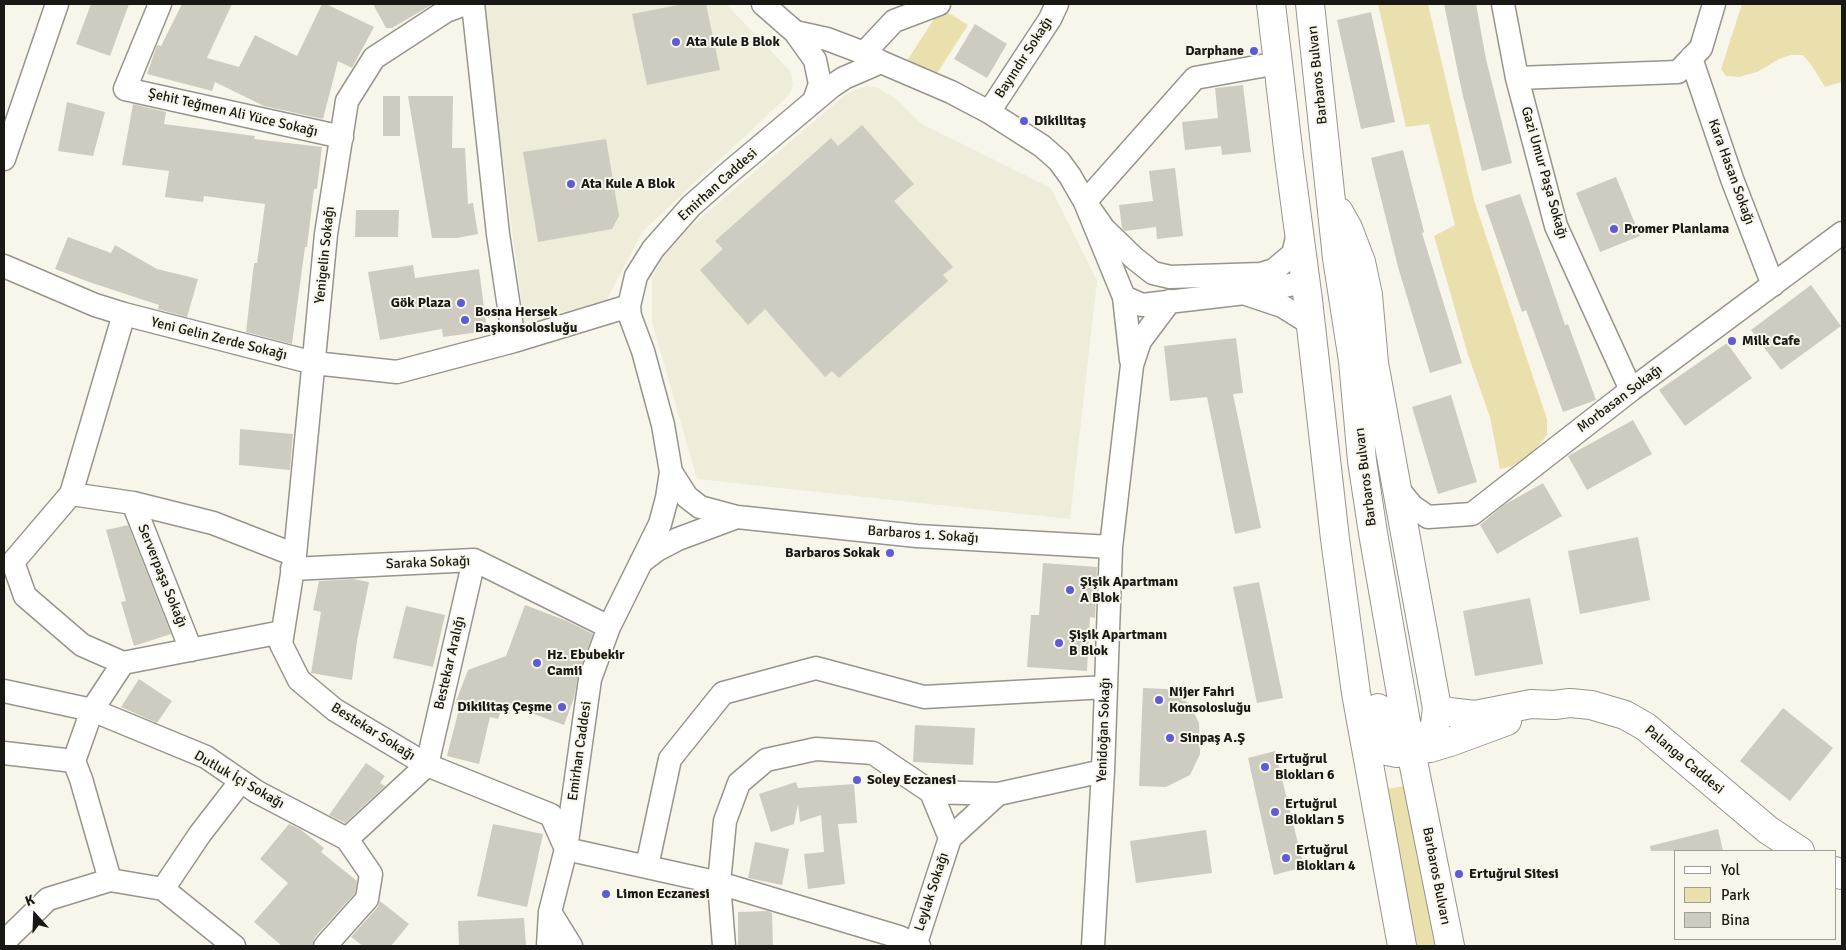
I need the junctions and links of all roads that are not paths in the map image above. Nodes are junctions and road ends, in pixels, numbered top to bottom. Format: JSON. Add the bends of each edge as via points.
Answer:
{"nodes":[{"id":1,"x":57,"y":4,"type":"edge"},
{"id":2,"x":160,"y":4,"type":"edge"},
{"id":3,"x":465,"y":4,"type":"edge"},
{"id":4,"x":473,"y":4,"type":"edge"},
{"id":5,"x":763,"y":4,"type":"edge"},
{"id":6,"x":939,"y":4,"type":"edge"},
{"id":7,"x":1057,"y":4,"type":"edge"},
{"id":8,"x":1271,"y":4,"type":"edge"},
{"id":9,"x":1310,"y":4,"type":"edge"},
{"id":10,"x":1503,"y":4,"type":"edge"},
{"id":11,"x":1714,"y":4,"type":"edge"},
{"id":12,"x":795,"y":32,"type":"junction"},
{"id":13,"x":873,"y":58,"type":"junction"},
{"id":14,"x":1691,"y":58,"type":"junction"},
{"id":15,"x":1278,"y":63,"type":"junction"},
{"id":16,"x":1517,"y":78,"type":"junction"},
{"id":17,"x":814,"y":101,"type":"junction"},
{"id":18,"x":990,"y":112,"type":"junction"},
{"id":19,"x":342,"y":137,"type":"junction"},
{"id":20,"x":4,"y":159,"type":"edge"},
{"id":21,"x":1330,"y":196,"type":"junction"},
{"id":22,"x":1085,"y":202,"type":"junction"},
{"id":23,"x":1299,"y":229,"type":"junction"},
{"id":24,"x":1842,"y":233,"type":"edge"},
{"id":25,"x":1337,"y":258,"type":"junction"},
{"id":26,"x":4,"y":266,"type":"edge"},
{"id":27,"x":1306,"y":282,"type":"junction"},
{"id":28,"x":1773,"y":285,"type":"junction"},
{"id":29,"x":1245,"y":293,"type":"junction"},
{"id":30,"x":1124,"y":297,"type":"junction"},
{"id":31,"x":1170,"y":301,"type":"junction"},
{"id":32,"x":629,"y":306,"type":"junction"},
{"id":33,"x":124,"y":314,"type":"junction"},
{"id":34,"x":1310,"y":324,"type":"junction"},
{"id":35,"x":514,"y":341,"type":"junction"},
{"id":36,"x":1353,"y":361,"type":"junction"},
{"id":37,"x":314,"y":363,"type":"junction"},
{"id":38,"x":1132,"y":365,"type":"junction"},
{"id":39,"x":1377,"y":380,"type":"junction"},
{"id":40,"x":1318,"y":382,"type":"junction"},
{"id":41,"x":1631,"y":390,"type":"junction"},
{"id":42,"x":670,"y":472,"type":"junction"},
{"id":43,"x":1396,"y":486,"type":"junction"},
{"id":44,"x":71,"y":494,"type":"junction"},
{"id":45,"x":133,"y":502,"type":"junction"},
{"id":46,"x":737,"y":517,"type":"junction"},
{"id":47,"x":1110,"y":547,"type":"junction"},
{"id":48,"x":474,"y":560,"type":"junction"},
{"id":49,"x":293,"y":562,"type":"junction"},
{"id":50,"x":8,"y":563,"type":"edge"},
{"id":51,"x":639,"y":564,"type":"junction"},
{"id":52,"x":1340,"y":579,"type":"junction"},
{"id":53,"x":609,"y":627,"type":"junction"},
{"id":54,"x":282,"y":632,"type":"junction"},
{"id":55,"x":191,"y":650,"type":"junction"},
{"id":56,"x":123,"y":663,"type":"junction"},
{"id":57,"x":1106,"y":687,"type":"junction"},
{"id":58,"x":4,"y":690,"type":"edge"},
{"id":59,"x":1554,"y":705,"type":"junction"},
{"id":60,"x":1438,"y":708,"type":"junction"},
{"id":61,"x":92,"y":710,"type":"junction"},
{"id":62,"x":1411,"y":751,"type":"junction"},
{"id":63,"x":4,"y":753,"type":"edge"},
{"id":64,"x":74,"y":761,"type":"junction"},
{"id":65,"x":427,"y":766,"type":"junction"},
{"id":66,"x":1103,"y":771,"type":"junction"},
{"id":67,"x":241,"y":781,"type":"junction"},
{"id":68,"x":930,"y":792,"type":"junction"},
{"id":69,"x":998,"y":794,"type":"junction"},
{"id":70,"x":950,"y":838,"type":"junction"},
{"id":71,"x":347,"y":839,"type":"junction"},
{"id":72,"x":566,"y":849,"type":"junction"},
{"id":73,"x":1798,"y":850,"type":"edge"},
{"id":74,"x":647,"y":866,"type":"junction"},
{"id":75,"x":110,"y":880,"type":"junction"},
{"id":76,"x":719,"y":883,"type":"junction"},
{"id":77,"x":163,"y":889,"type":"junction"},
{"id":78,"x":550,"y":912,"type":"junction"},
{"id":79,"x":6,"y":934,"type":"edge"},
{"id":80,"x":917,"y":945,"type":"edge"},
{"id":81,"x":234,"y":946,"type":"edge"},
{"id":82,"x":325,"y":946,"type":"edge"},
{"id":83,"x":548,"y":946,"type":"edge"},
{"id":84,"x":571,"y":946,"type":"edge"},
{"id":85,"x":724,"y":946,"type":"edge"},
{"id":86,"x":1093,"y":946,"type":"edge"},
{"id":87,"x":1402,"y":946,"type":"edge"},
{"id":88,"x":1450,"y":946,"type":"edge"}],
"edges":[{"from":1,"to":20,"type":"street"},
{"from":2,"to":19,"type":"street","name":"Şehit Teğmen Ali Yüce Sokağı","via":[[125,89]]},
{"from":3,"to":19,"type":"street","name":"Yenigelin Sokağı","via":[[446,10],[374,58],[347,101]]},
{"from":4,"to":35,"type":"street","via":[[498,234]]},
{"from":5,"to":12,"type":"street"},
{"from":6,"to":13,"type":"street","via":[[894,21]]},
{"from":7,"to":18,"type":"street","name":"Bayındır Sokağı"},
{"from":8,"to":15,"type":"main road"},
{"from":9,"to":21,"type":"main road","name":"Barbaros Bulvarı"},
{"from":10,"to":16,"type":"street","name":"Gazi Umur Paşa Sokağı"},
{"from":11,"to":14,"type":"street","via":[[1701,48]]},
{"from":12,"to":13,"type":"street","via":[[827,39]]},
{"from":12,"to":17,"type":"street","via":[[815,60],[820,84]]},
{"from":13,"to":17,"type":"street","name":"Emirhan Caddesi"},
{"from":13,"to":18,"type":"street"},
{"from":14,"to":16,"type":"street","via":[[1678,72]]},
{"from":14,"to":28,"type":"street","name":"Kara Hasan Sokağı","via":[[1732,179]]},
{"from":15,"to":22,"type":"street","via":[[1195,78]]},
{"from":15,"to":23,"type":"main road"},
{"from":16,"to":41,"type":"street","name":"Gazi Umur Paşa Sokağı","via":[[1556,226]]},
{"from":17,"to":32,"type":"street","name":"Emirhan Caddesi","via":[[691,206],[653,249],[636,276]]},
{"from":18,"to":22,"type":"street","via":[[1060,161]]},
{"from":19,"to":37,"type":"street","name":"Yenigelin Sokağı","via":[[326,234]]},
{"from":21,"to":25,"type":"main road","name":"Barbaros Bulvarı"},
{"from":21,"to":39,"type":"main road","via":[[1348,228],[1361,262],[1368,295]]},
{"from":22,"to":23,"type":"street","via":[[1104,229],[1134,258],[1153,273],[1170,277],[1261,274],[1274,270],[1293,254]]},
{"from":22,"to":30,"type":"street"},
{"from":23,"to":27,"type":"main road"},
{"from":24,"to":28,"type":"street","name":"Morbasan Sokağı"},
{"from":25,"to":27,"type":"main road","via":[[1321,275]]},
{"from":25,"to":36,"type":"main road","name":"Barbaros Bulvarı"},
{"from":26,"to":33,"type":"street","name":"Yeni Gelin Zerde Sokağı"},
{"from":27,"to":29,"type":"street"},
{"from":27,"to":34,"type":"main road"},
{"from":28,"to":41,"type":"street","name":"Morbasan Sokağı"},
{"from":29,"to":31,"type":"street"},
{"from":29,"to":34,"type":"street","via":[[1282,306]]},
{"from":30,"to":31,"type":"street","via":[[1142,305]]},
{"from":30,"to":38,"type":"street"},
{"from":31,"to":38,"type":"street","via":[[1140,341]]},
{"from":32,"to":35,"type":"street"},
{"from":32,"to":42,"type":"street","name":"Emirhan Caddesi","via":[[663,425]]},
{"from":33,"to":37,"type":"street","name":"Yeni Gelin Zerde Sokağı"},
{"from":33,"to":44,"type":"street"},
{"from":34,"to":40,"type":"main road"},
{"from":35,"to":37,"type":"street","via":[[397,372]]},
{"from":36,"to":39,"type":"main road","via":[[1368,365]]},
{"from":36,"to":40,"type":"main road","via":[[1324,374]]},
{"from":36,"to":62,"type":"main road","name":"Barbaros Bulvarı","via":[[1371,524]]},
{"from":37,"to":49,"type":"street","name":"Bestekar Sokağı"},
{"from":38,"to":47,"type":"street","name":"Yenidoğan Sokağı"},
{"from":39,"to":43,"type":"main road"},
{"from":40,"to":52,"type":"main road"},
{"from":41,"to":43,"type":"street","name":"Morbasan Sokağı","via":[[1472,514],[1428,517],[1412,506]]},
{"from":42,"to":46,"type":"street","name":"Barbaros 1. Sokağı","via":[[687,497],[700,507]]},
{"from":42,"to":51,"type":"street","name":"Emirhan Caddesi","via":[[660,524]]},
{"from":43,"to":60,"type":"main road"},
{"from":44,"to":45,"type":"street"},
{"from":44,"to":50,"type":"street"},
{"from":45,"to":49,"type":"street","via":[[213,523]]},
{"from":45,"to":55,"type":"street","name":"Serverpaşa Sokağı"},
{"from":46,"to":47,"type":"street","name":"Barbaros 1. Sokağı","via":[[917,536]]},
{"from":46,"to":51,"type":"street","via":[[657,550]]},
{"from":47,"to":57,"type":"street","name":"Yenidoğan Sokağı"},
{"from":48,"to":49,"type":"street","name":"Saraka Sokağı"},
{"from":48,"to":53,"type":"street","name":"Saraka Sokağı"},
{"from":48,"to":65,"type":"street","name":"Bestekar Aralığı"},
{"from":49,"to":54,"type":"street","name":"Bestekar Sokağı"},
{"from":50,"to":56,"type":"street","via":[[25,596],[82,645]]},
{"from":51,"to":53,"type":"street","name":"Emirhan Caddesi"},
{"from":52,"to":62,"type":"main road","via":[[1358,603],[1362,615],[1384,743],[1387,750],[1397,753]]},
{"from":52,"to":87,"type":"main road","via":[[1356,693]]},
{"from":53,"to":72,"type":"street","name":"Emirhan Caddesi","via":[[590,679]]},
{"from":54,"to":55,"type":"street"},
{"from":54,"to":65,"type":"street","name":"Bestekar Sokağı","via":[[281,644],[299,680],[335,710]]},
{"from":55,"to":56,"type":"street"},
{"from":56,"to":61,"type":"street"},
{"from":57,"to":66,"type":"street","name":"Yenidoğan Sokağı"},
{"from":57,"to":74,"type":"street","via":[[924,697],[816,668],[723,693],[670,759]]},
{"from":58,"to":61,"type":"street","name":"Dutluk İçi Sokağı"},
{"from":59,"to":60,"type":"main road","via":[[1531,704],[1475,715]]},
{"from":59,"to":62,"type":"main road","via":[[1450,742]]},
{"from":59,"to":73,"type":"main road","name":"Palanga Caddesi","via":[[1591,705],[1625,715],[1646,727],[1768,830]]},
{"from":60,"to":62,"type":"main road","via":[[1435,725],[1428,738]]},
{"from":61,"to":64,"type":"street"},
{"from":61,"to":67,"type":"street","name":"Dutluk İçi Sokağı","via":[[206,757]]},
{"from":62,"to":88,"type":"main road","name":"Barbaros Bulvarı"},
{"from":63,"to":64,"type":"street"},
{"from":64,"to":75,"type":"street"},
{"from":65,"to":71,"type":"street"},
{"from":65,"to":72,"type":"street","name":"Bestekar Sokağı","via":[[551,815]]},
{"from":66,"to":69,"type":"street"},
{"from":66,"to":86,"type":"street","name":"Yenidoğan Sokağı"},
{"from":67,"to":71,"type":"street","name":"Dutluk İçi Sokağı"},
{"from":67,"to":77,"type":"street"},
{"from":68,"to":69,"type":"street"},
{"from":68,"to":70,"type":"street"},
{"from":68,"to":76,"type":"street","via":[[873,753],[816,749],[766,760],[739,783],[725,821]]},
{"from":69,"to":70,"type":"street"},
{"from":70,"to":80,"type":"street","name":"Leylak Sokağı"},
{"from":71,"to":82,"type":"street","name":"Dutluk İçi Sokağı","via":[[371,874],[367,899]]},
{"from":72,"to":74,"type":"street"},
{"from":72,"to":78,"type":"street","name":"Emirhan Caddesi"},
{"from":74,"to":76,"type":"street"},
{"from":75,"to":77,"type":"street"},
{"from":75,"to":79,"type":"street","via":[[48,899]]},
{"from":76,"to":80,"type":"street"},
{"from":76,"to":85,"type":"street"},
{"from":77,"to":81,"type":"street"},
{"from":78,"to":83,"type":"street","name":"Emirhan Caddesi"},
{"from":78,"to":84,"type":"street"}]}
